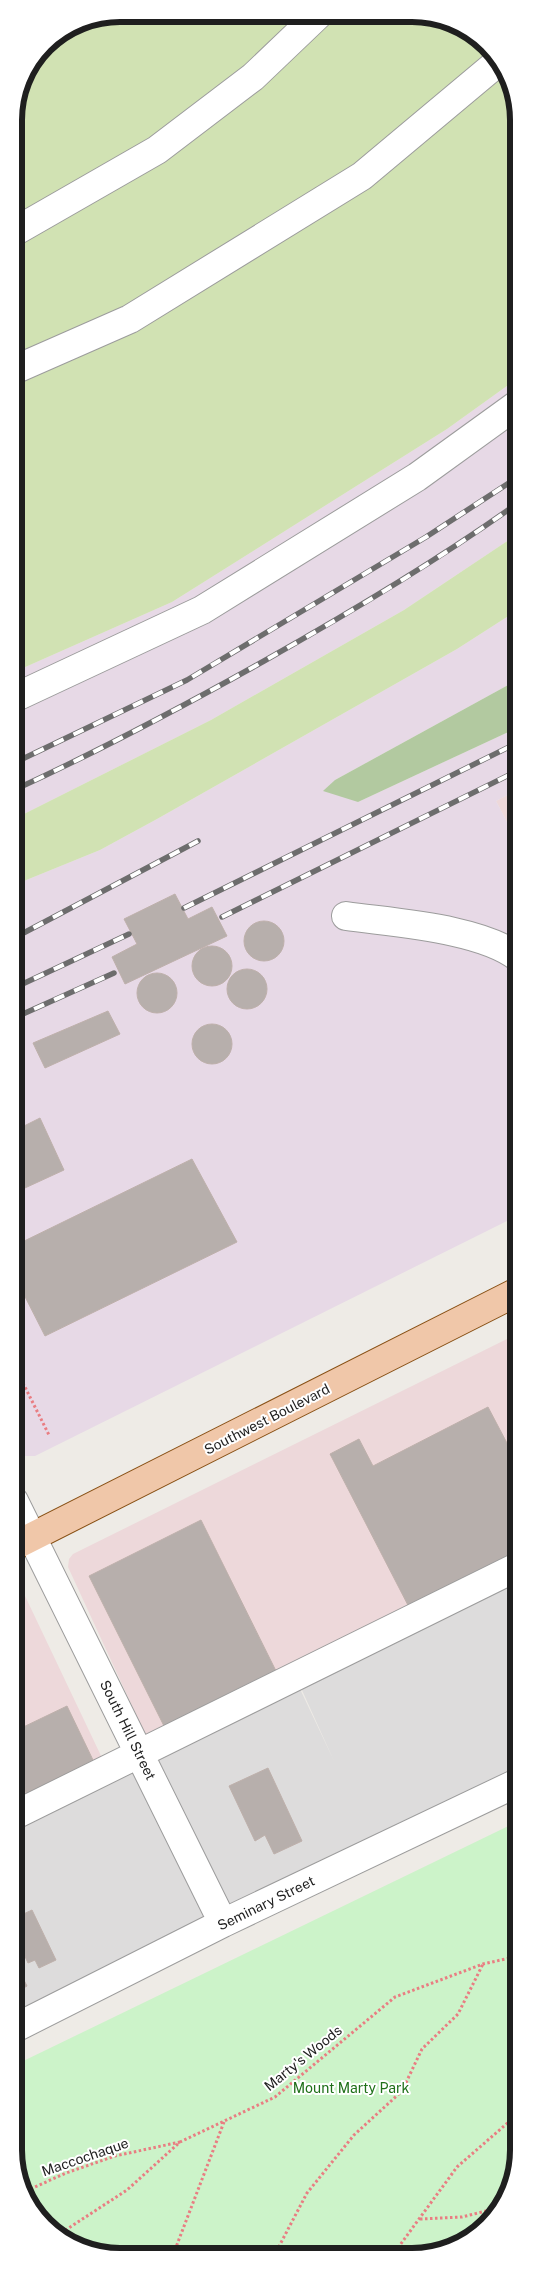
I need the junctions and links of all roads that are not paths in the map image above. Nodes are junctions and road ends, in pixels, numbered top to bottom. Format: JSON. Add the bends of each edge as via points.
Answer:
{"nodes":[{"id":1,"x":310,"y":22,"type":"edge"},
{"id":2,"x":494,"y":66,"type":"edge"},
{"id":3,"x":23,"y":227,"type":"edge"},
{"id":4,"x":23,"y":366,"type":"edge"},
{"id":5,"x":510,"y":410,"type":"edge"},
{"id":6,"x":23,"y":694,"type":"edge"},
{"id":7,"x":346,"y":916,"type":"dead end"},
{"id":8,"x":510,"y":951,"type":"edge"},
{"id":9,"x":510,"y":1296,"type":"edge"},
{"id":10,"x":24,"y":1542,"type":"edge"},
{"id":11,"x":510,"y":1570,"type":"edge"},
{"id":12,"x":140,"y":1752,"type":"junction"},
{"id":13,"x":510,"y":1786,"type":"edge"},
{"id":14,"x":22,"y":1811,"type":"edge"},
{"id":15,"x":223,"y":1924,"type":"junction"},
{"id":16,"x":22,"y":2024,"type":"edge"}],
"edges":[{"from":1,"to":3,"type":"street","via":[[253,77],[156,150]]},
{"from":2,"to":4,"type":"street","via":[[362,176],[130,319]]},
{"from":5,"to":6,"type":"street","via":[[417,477],[202,610]]},
{"from":7,"to":8,"type":"street","via":[[473,936]]},
{"from":9,"to":10,"type":"main road","name":"Southwest Boulevard"},
{"from":10,"to":12,"type":"street","name":"South Hill Street"},
{"from":11,"to":12,"type":"street"},
{"from":12,"to":14,"type":"street"},
{"from":12,"to":15,"type":"street","name":"South Hill Street"},
{"from":13,"to":15,"type":"street","name":"Seminary Street"},
{"from":15,"to":16,"type":"street","name":"Seminary Street"}]}
